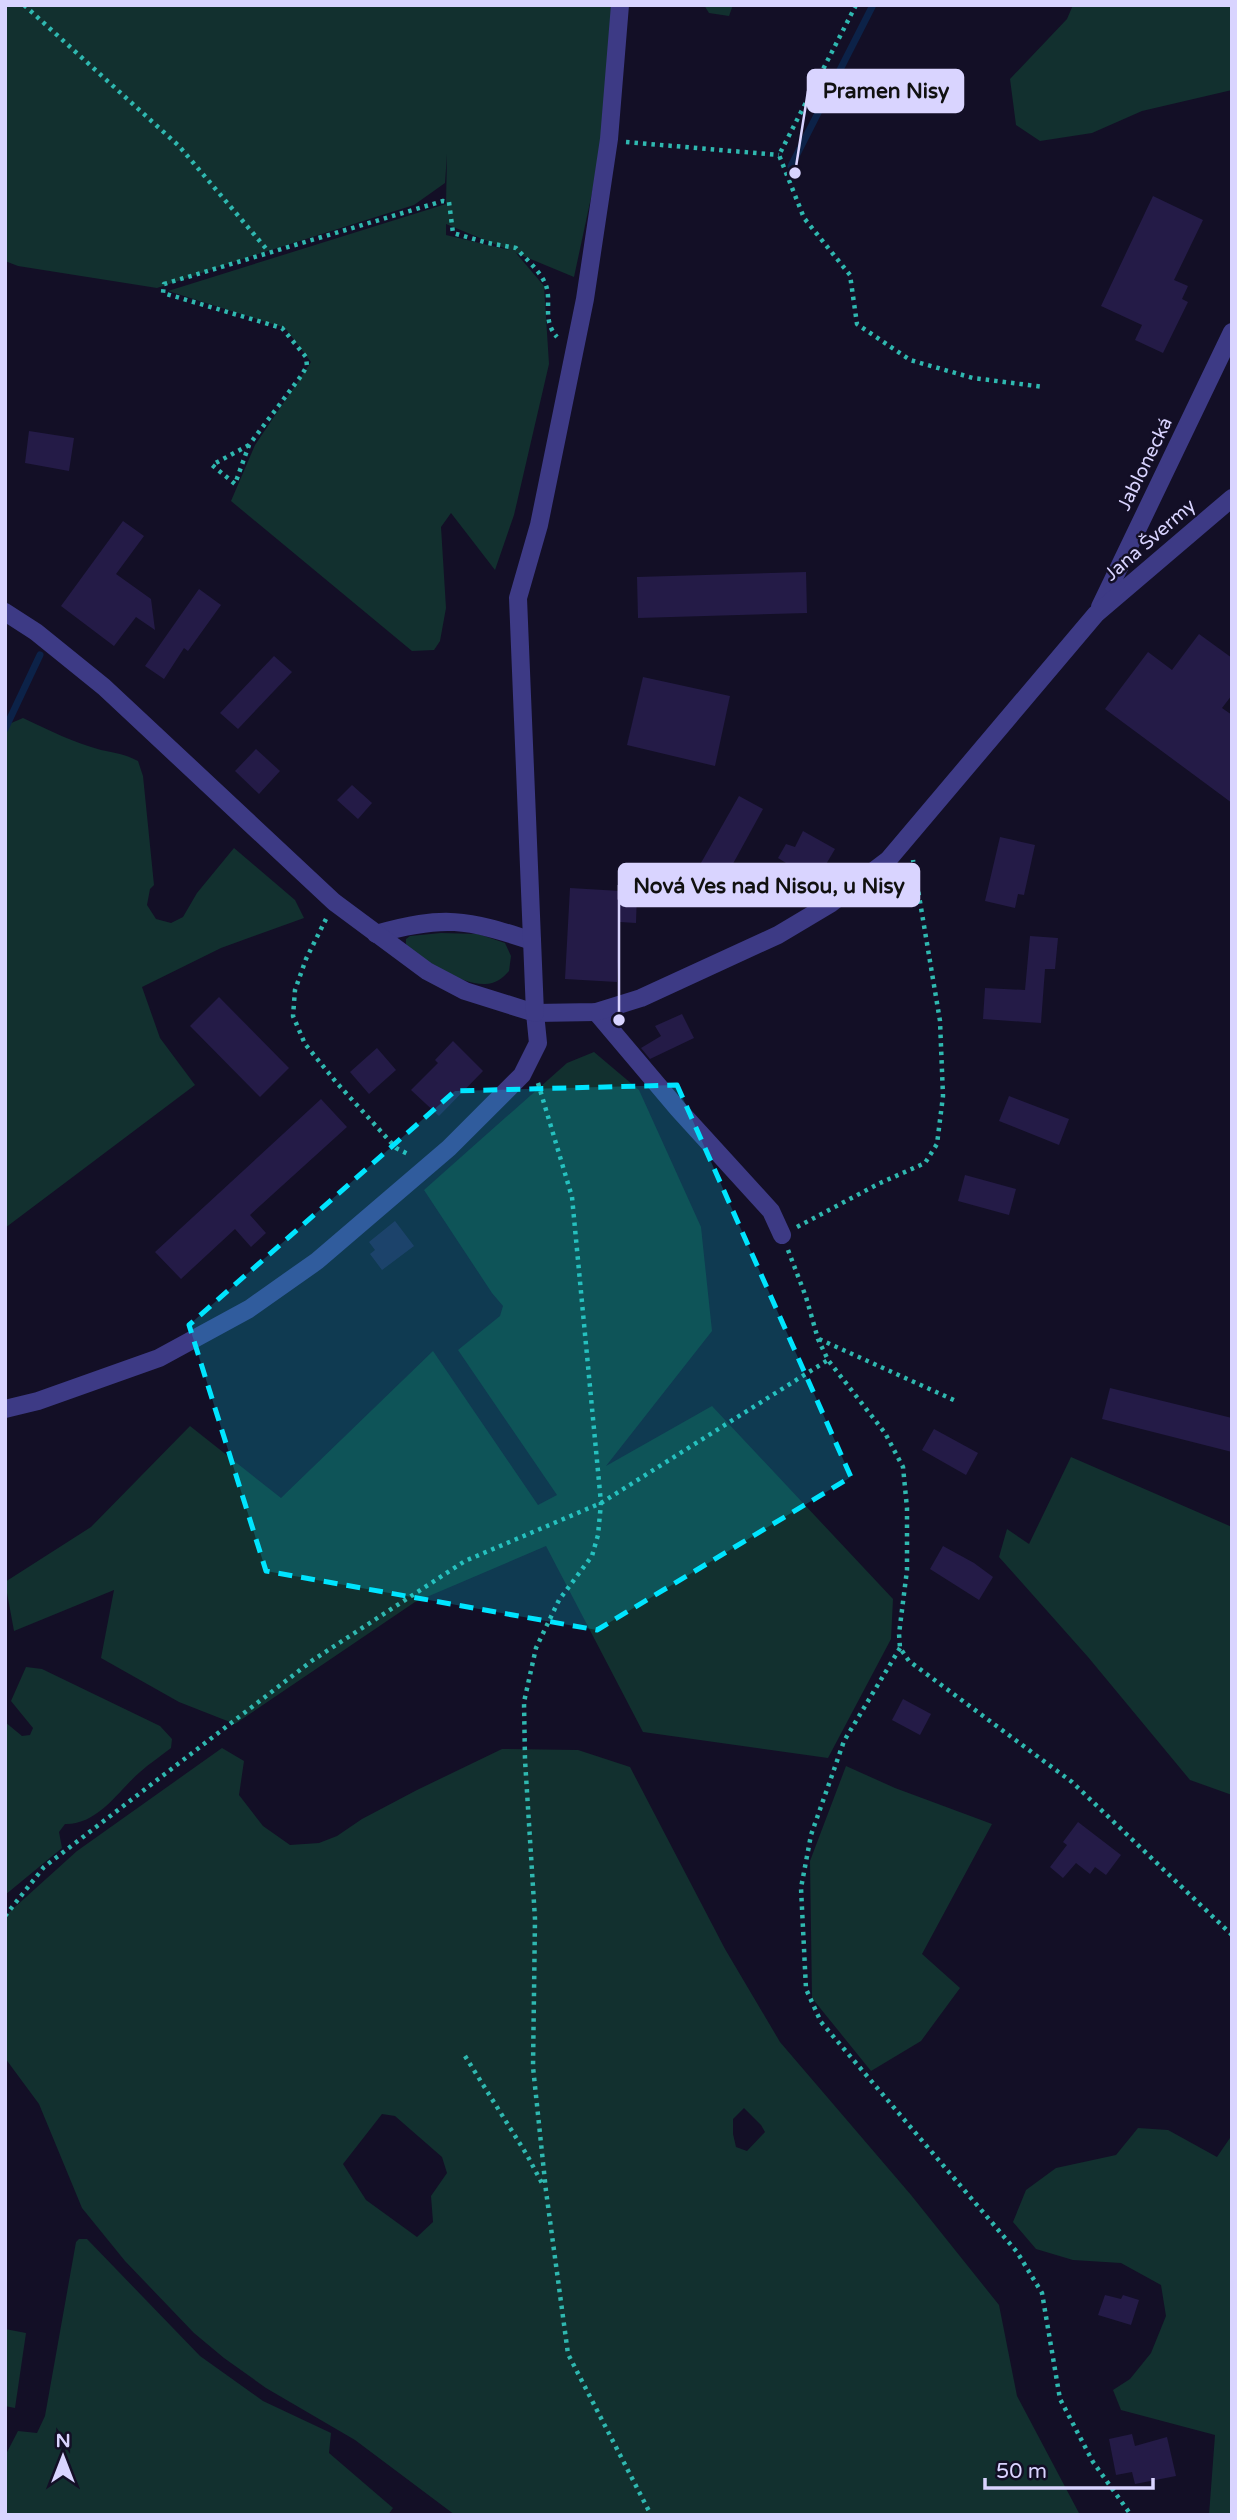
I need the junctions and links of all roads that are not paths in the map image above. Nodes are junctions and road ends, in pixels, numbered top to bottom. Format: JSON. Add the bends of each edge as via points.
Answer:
{"nodes":[{"id":1,"x":620,"y":5,"type":"edge"},
{"id":2,"x":1232,"y":332,"type":"edge"},
{"id":3,"x":1232,"y":498,"type":"edge"},
{"id":4,"x":5,"y":612,"type":"edge"},
{"id":5,"x":1096,"y":614,"type":"junction"},
{"id":6,"x":376,"y":934,"type":"junction"},
{"id":7,"x":532,"y":942,"type":"junction"},
{"id":8,"x":596,"y":1012,"type":"junction"},
{"id":9,"x":535,"y":1013,"type":"junction"},
{"id":10,"x":782,"y":1235,"type":"road end"},
{"id":11,"x":5,"y":1409,"type":"edge"}],
"edges":[{"from":1,"to":7,"type":"street","via":[[608,139],[585,299],[539,524],[518,598]]},
{"from":2,"to":5,"type":"street","name":"Jablonecká"},
{"from":3,"to":5,"type":"street","name":"Jana Švermy"},
{"from":4,"to":6,"type":"street","via":[[104,687],[334,902]]},
{"from":5,"to":8,"type":"street","via":[[888,860],[830,904],[778,935],[641,998]]},
{"from":6,"to":7,"type":"street","via":[[415,923],[455,920]]},
{"from":6,"to":9,"type":"street","via":[[427,971],[465,991]]},
{"from":7,"to":9,"type":"street"},
{"from":8,"to":9,"type":"street"},
{"from":8,"to":10,"type":"street","via":[[771,1211]]},
{"from":9,"to":11,"type":"street","via":[[538,1043],[522,1075],[430,1164],[317,1261],[249,1309],[159,1358]]}]}
